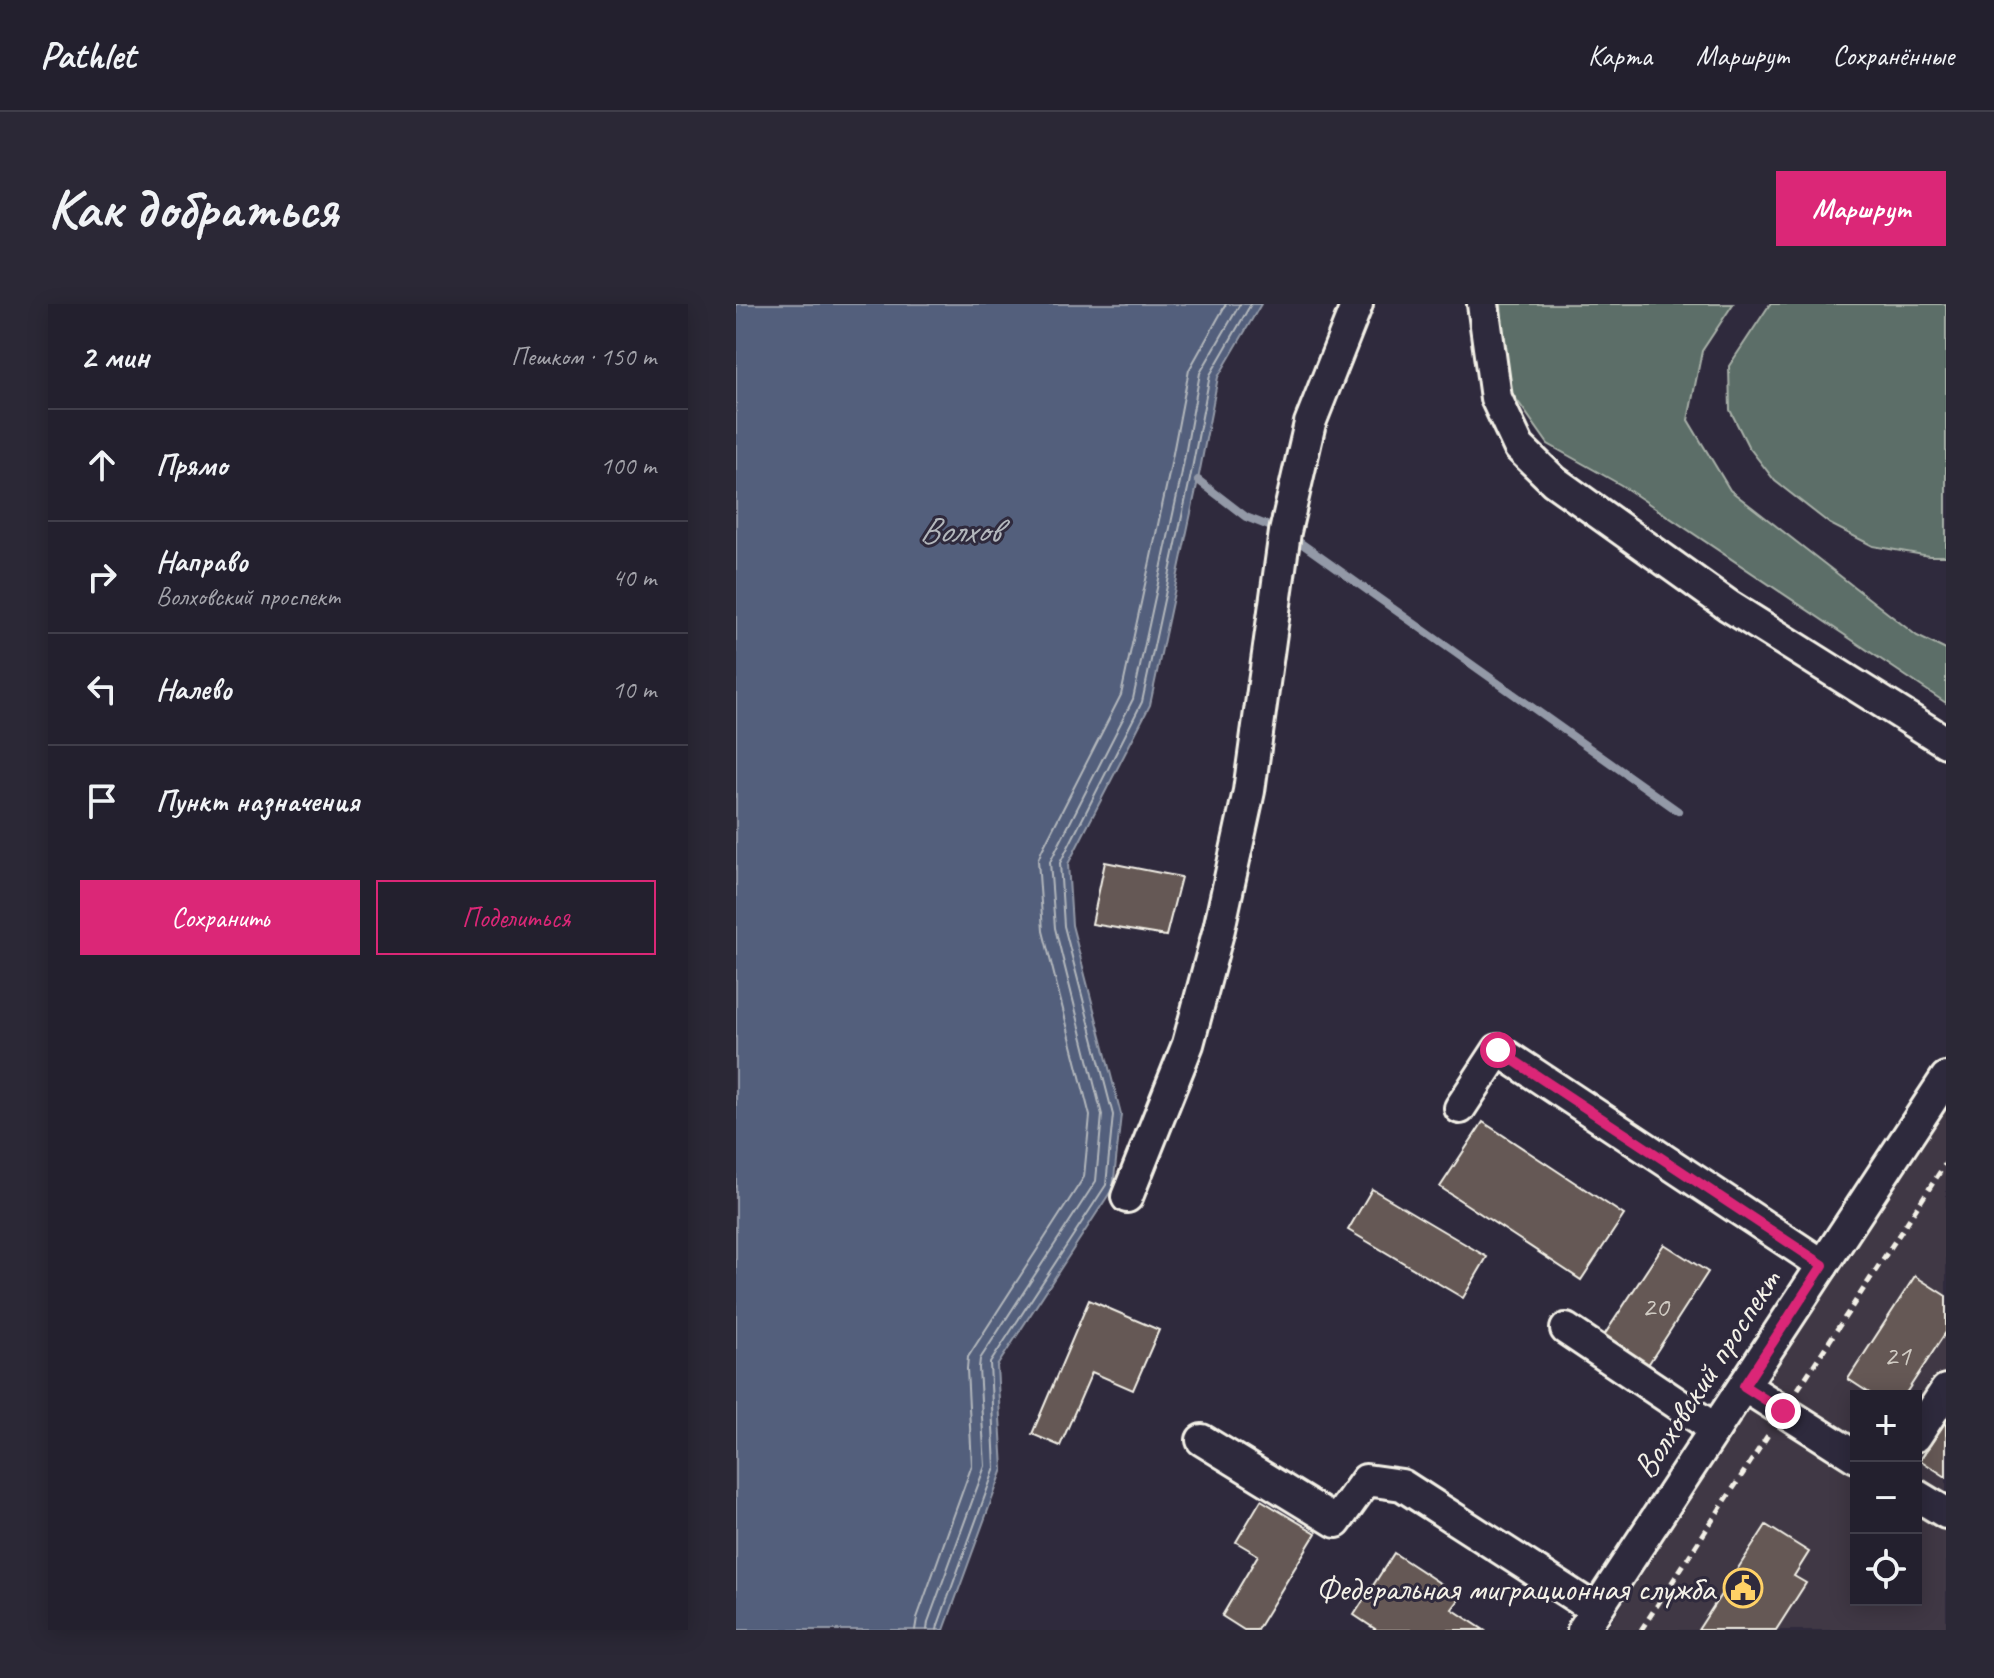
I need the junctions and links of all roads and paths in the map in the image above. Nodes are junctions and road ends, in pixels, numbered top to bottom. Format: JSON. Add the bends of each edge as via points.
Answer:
{"nodes":[{"id":1,"x":1357,"y":304,"type":"edge"},
{"id":2,"x":1483,"y":304,"type":"edge"},
{"id":3,"x":1946,"y":742,"type":"edge"},
{"id":4,"x":1946,"y":1078,"type":"edge"},
{"id":5,"x":1460,"y":1108,"type":"dead end"},
{"id":6,"x":1127,"y":1197,"type":"dead end"},
{"id":7,"x":1823,"y":1265,"type":"junction"},
{"id":8,"x":1566,"y":1329,"type":"dead end"},
{"id":9,"x":1744,"y":1386,"type":"junction"},
{"id":10,"x":1946,"y":1390,"type":"edge"},
{"id":11,"x":1922,"y":1427,"type":"edge"},
{"id":12,"x":1715,"y":1429,"type":"junction"},
{"id":13,"x":1202,"y":1440,"type":"dead end"},
{"id":14,"x":1850,"y":1453,"type":"edge"},
{"id":15,"x":1922,"y":1499,"type":"edge"},
{"id":16,"x":1946,"y":1513,"type":"edge"},
{"id":17,"x":1589,"y":1620,"type":"edge"}],
"edges":[{"from":1,"to":6,"type":"street","via":[[1310,423],[1285,532],[1249,791],[1219,929],[1188,1044]]},
{"from":2,"to":3,"type":"street","via":[[1496,398],[1519,447],[1554,481],[1729,606]]},
{"from":4,"to":7,"type":"street","name":"Волховский проспект"},
{"from":5,"to":7,"type":"street","via":[[1498,1050]]},
{"from":7,"to":9,"type":"street","name":"Волховский проспект"},
{"from":8,"to":12,"type":"street"},
{"from":9,"to":12,"type":"street","name":"Волховский проспект"},
{"from":9,"to":14,"type":"street"},
{"from":10,"to":11,"type":"street"},
{"from":12,"to":17,"type":"street","name":"Волховский проспект"},
{"from":13,"to":17,"type":"street","via":[[1336,1522],[1366,1480],[1402,1485]]},
{"from":15,"to":16,"type":"street"}]}
